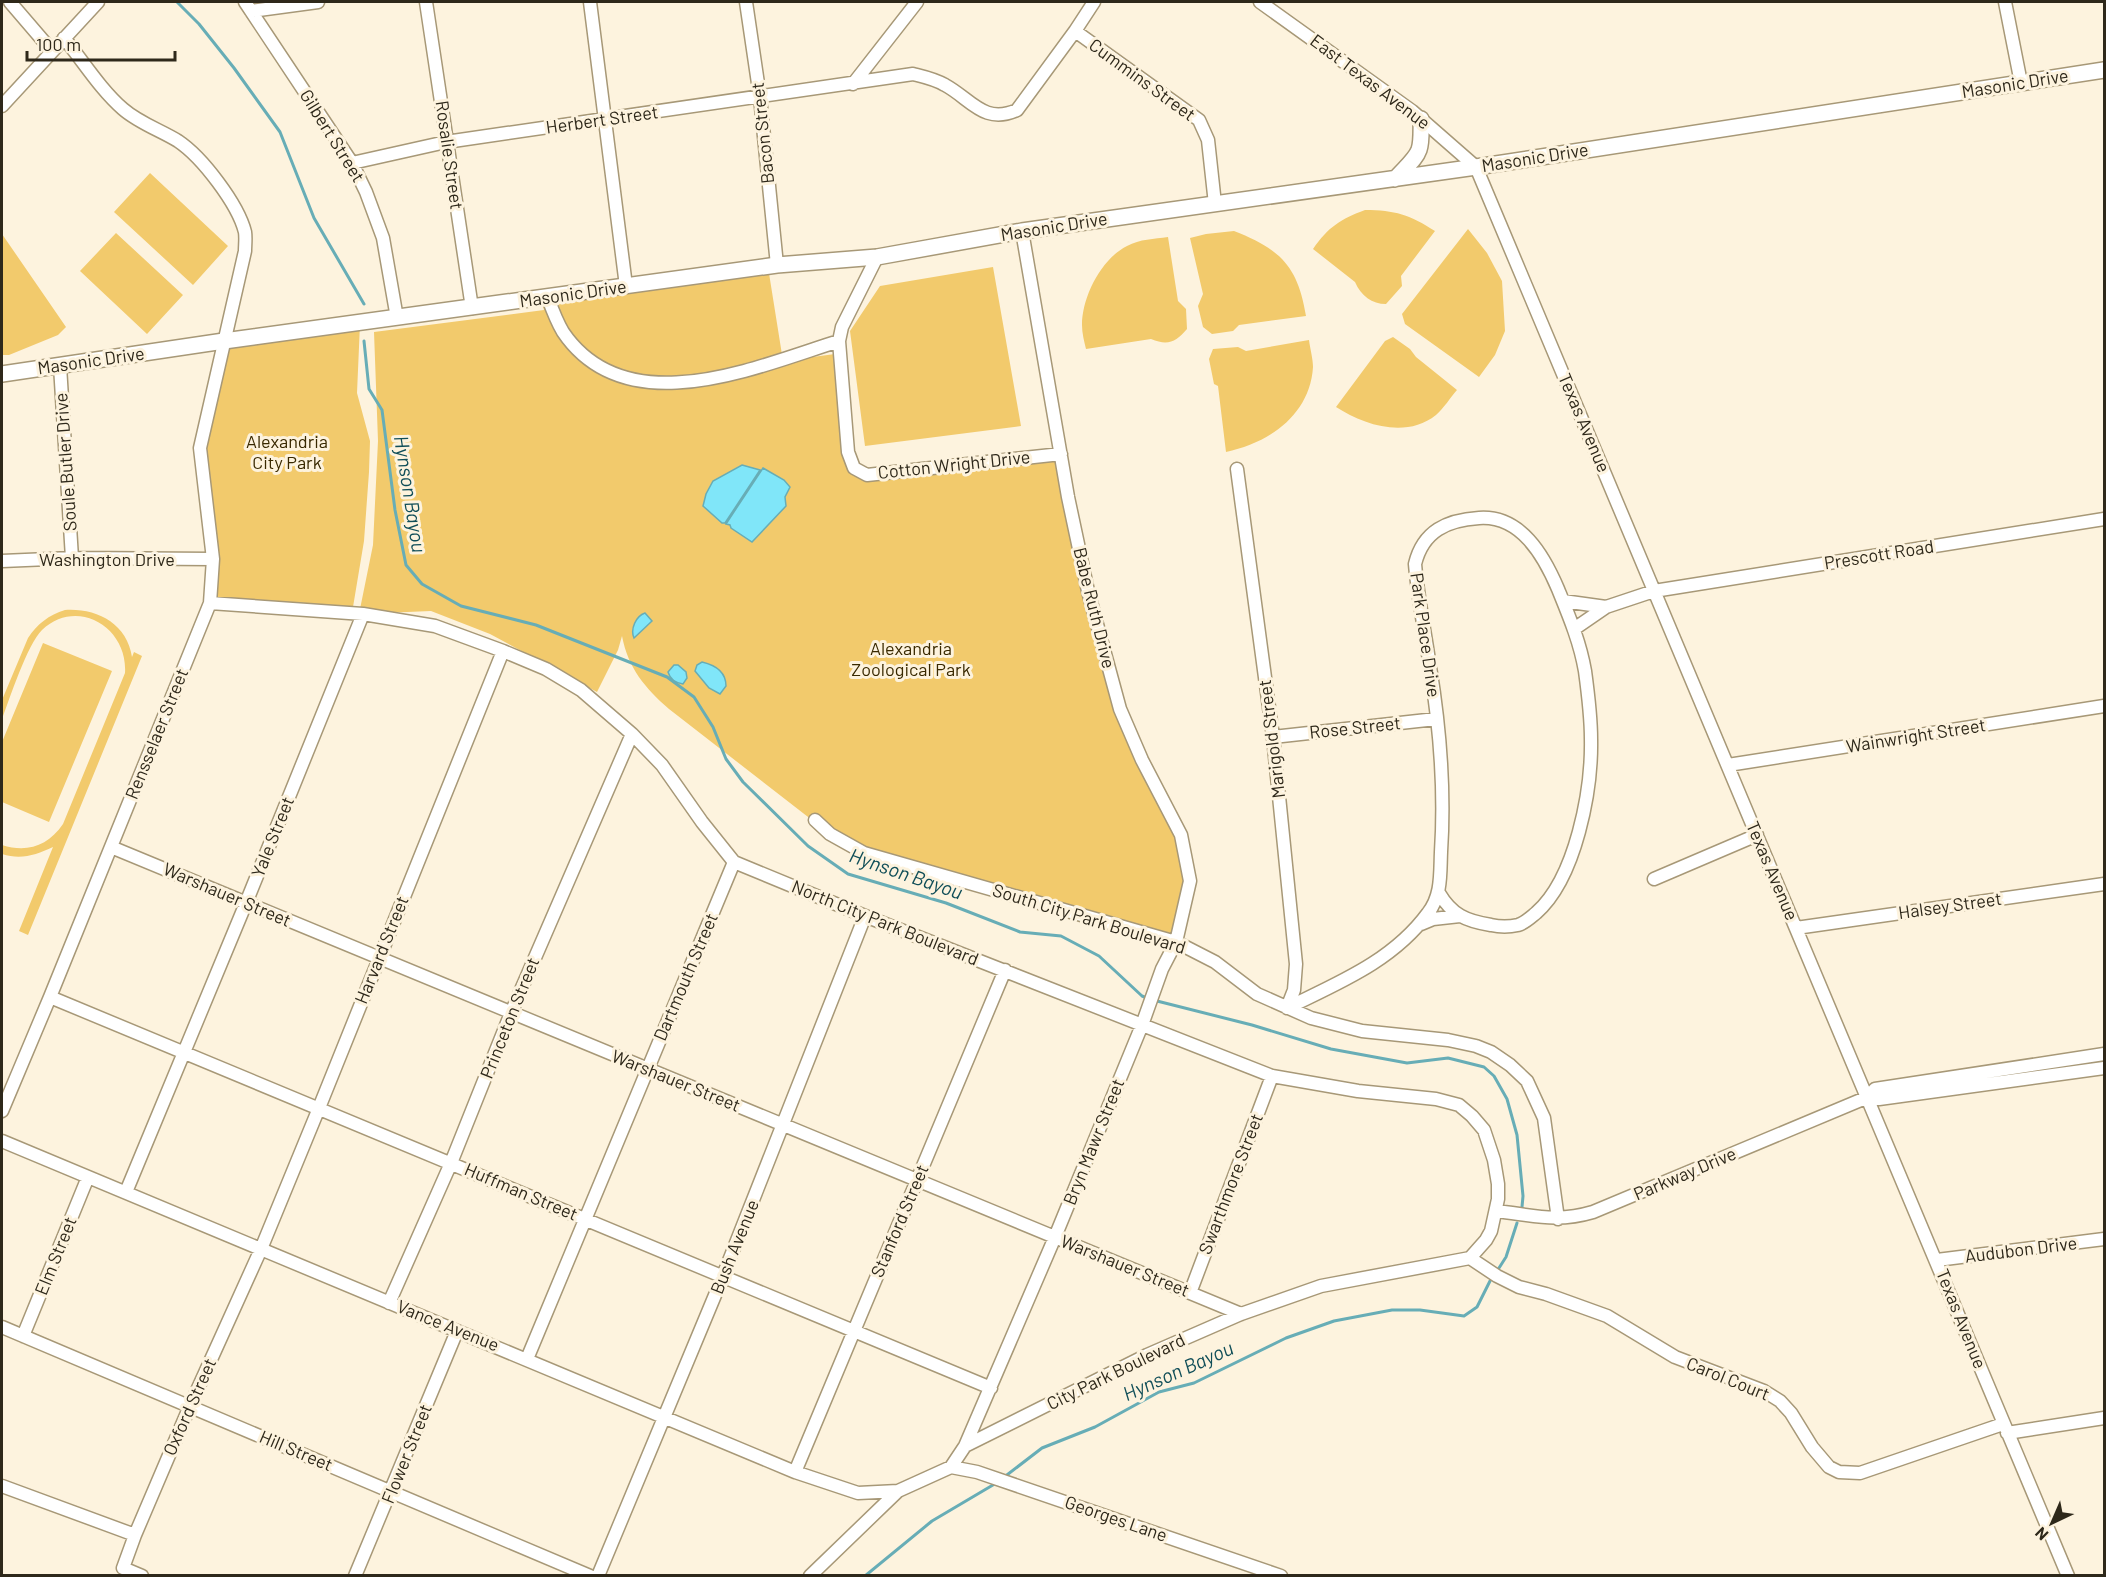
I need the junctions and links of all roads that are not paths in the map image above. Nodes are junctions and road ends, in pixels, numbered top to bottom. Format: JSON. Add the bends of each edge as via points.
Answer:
{"nodes":[{"id":1,"x":10,"y":2,"type":"edge"},
{"id":2,"x":98,"y":2,"type":"edge"},
{"id":3,"x":318,"y":2,"type":"edge"},
{"id":4,"x":426,"y":2,"type":"edge"},
{"id":5,"x":590,"y":2,"type":"edge"},
{"id":6,"x":746,"y":2,"type":"edge"},
{"id":7,"x":917,"y":2,"type":"edge"},
{"id":8,"x":1094,"y":2,"type":"edge"},
{"id":9,"x":1260,"y":2,"type":"edge"},
{"id":10,"x":2005,"y":2,"type":"edge"},
{"id":11,"x":248,"y":6,"type":"edge"},
{"id":12,"x":1075,"y":31,"type":"junction"},
{"id":13,"x":64,"y":38,"type":"junction"},
{"id":14,"x":52,"y":51,"type":"junction"},
{"id":15,"x":2104,"y":70,"type":"edge"},
{"id":16,"x":2021,"y":82,"type":"junction"},
{"id":17,"x":853,"y":84,"type":"junction"},
{"id":18,"x":759,"y":97,"type":"junction"},
{"id":19,"x":2,"y":106,"type":"edge"},
{"id":20,"x":606,"y":119,"type":"junction"},
{"id":21,"x":1421,"y":119,"type":"junction"},
{"id":22,"x":446,"y":142,"type":"junction"},
{"id":23,"x":352,"y":163,"type":"junction"},
{"id":24,"x":1476,"y":167,"type":"junction"},
{"id":25,"x":1395,"y":179,"type":"junction"},
{"id":26,"x":1215,"y":204,"type":"junction"},
{"id":27,"x":1022,"y":231,"type":"junction"},
{"id":28,"x":877,"y":257,"type":"junction"},
{"id":29,"x":777,"y":265,"type":"junction"},
{"id":30,"x":626,"y":286,"type":"junction"},
{"id":31,"x":548,"y":298,"type":"junction"},
{"id":32,"x":472,"y":308,"type":"junction"},
{"id":33,"x":397,"y":318,"type":"junction"},
{"id":34,"x":225,"y":341,"type":"junction"},
{"id":35,"x":839,"y":341,"type":"junction"},
{"id":36,"x":60,"y":366,"type":"junction"},
{"id":37,"x":2,"y":374,"type":"edge"},
{"id":38,"x":1061,"y":454,"type":"junction"},
{"id":39,"x":1237,"y":469,"type":"dead end"},
{"id":40,"x":2104,"y":519,"type":"edge"},
{"id":41,"x":72,"y":558,"type":"junction"},
{"id":42,"x":213,"y":559,"type":"junction"},
{"id":43,"x":2,"y":561,"type":"edge"},
{"id":44,"x":1654,"y":591,"type":"junction"},
{"id":45,"x":1563,"y":601,"type":"junction"},
{"id":46,"x":210,"y":603,"type":"junction"},
{"id":47,"x":1606,"y":608,"type":"junction"},
{"id":48,"x":363,"y":614,"type":"junction"},
{"id":49,"x":1574,"y":629,"type":"junction"},
{"id":50,"x":503,"y":651,"type":"junction"},
{"id":51,"x":2104,"y":706,"type":"edge"},
{"id":52,"x":1436,"y":719,"type":"junction"},
{"id":53,"x":632,"y":734,"type":"junction"},
{"id":54,"x":1273,"y":737,"type":"junction"},
{"id":55,"x":1728,"y":765,"type":"junction"},
{"id":56,"x":815,"y":820,"type":"dead end"},
{"id":57,"x":1757,"y":835,"type":"junction"},
{"id":58,"x":111,"y":847,"type":"junction"},
{"id":59,"x":734,"y":862,"type":"junction"},
{"id":60,"x":1654,"y":879,"type":"dead end"},
{"id":61,"x":2104,"y":884,"type":"edge"},
{"id":62,"x":1439,"y":893,"type":"junction"},
{"id":63,"x":246,"y":903,"type":"junction"},
{"id":64,"x":865,"y":916,"type":"junction"},
{"id":65,"x":1461,"y":916,"type":"junction"},
{"id":66,"x":1418,"y":926,"type":"junction"},
{"id":67,"x":1796,"y":928,"type":"junction"},
{"id":68,"x":1176,"y":942,"type":"junction"},
{"id":69,"x":378,"y":958,"type":"junction"},
{"id":70,"x":1162,"y":969,"type":"joint"},
{"id":71,"x":1005,"y":970,"type":"junction"},
{"id":72,"x":50,"y":997,"type":"junction"},
{"id":73,"x":1287,"y":1008,"type":"junction"},
{"id":74,"x":511,"y":1013,"type":"junction"},
{"id":75,"x":1142,"y":1025,"type":"junction"},
{"id":76,"x":184,"y":1052,"type":"junction"},
{"id":77,"x":2104,"y":1054,"type":"edge"},
{"id":78,"x":2104,"y":1068,"type":"edge"},
{"id":79,"x":647,"y":1069,"type":"junction"},
{"id":80,"x":1272,"y":1076,"type":"junction"},
{"id":81,"x":1868,"y":1097,"type":"junction"},
{"id":82,"x":319,"y":1108,"type":"junction"},
{"id":83,"x":2,"y":1111,"type":"edge"},
{"id":84,"x":783,"y":1125,"type":"junction"},
{"id":85,"x":2,"y":1141,"type":"edge"},
{"id":86,"x":451,"y":1163,"type":"junction"},
{"id":87,"x":88,"y":1177,"type":"junction"},
{"id":88,"x":917,"y":1180,"type":"junction"},
{"id":89,"x":126,"y":1192,"type":"junction"},
{"id":90,"x":1496,"y":1211,"type":"junction"},
{"id":91,"x":585,"y":1219,"type":"junction"},
{"id":92,"x":1558,"y":1219,"type":"junction"},
{"id":93,"x":1055,"y":1237,"type":"junction"},
{"id":94,"x":2104,"y":1239,"type":"edge"},
{"id":95,"x":261,"y":1249,"type":"junction"},
{"id":96,"x":1470,"y":1258,"type":"junction"},
{"id":97,"x":1936,"y":1260,"type":"junction"},
{"id":98,"x":723,"y":1276,"type":"junction"},
{"id":99,"x":1190,"y":1293,"type":"junction"},
{"id":100,"x":389,"y":1303,"type":"junction"},
{"id":101,"x":1241,"y":1314,"type":"junction"},
{"id":102,"x":2,"y":1327,"type":"edge"},
{"id":103,"x":457,"y":1331,"type":"junction"},
{"id":104,"x":854,"y":1331,"type":"junction"},
{"id":105,"x":23,"y":1336,"type":"junction"},
{"id":106,"x":526,"y":1359,"type":"junction"},
{"id":107,"x":991,"y":1388,"type":"junction"},
{"id":108,"x":190,"y":1406,"type":"junction"},
{"id":109,"x":665,"y":1418,"type":"junction"},
{"id":110,"x":2104,"y":1418,"type":"edge"},
{"id":111,"x":2005,"y":1428,"type":"junction"},
{"id":112,"x":965,"y":1446,"type":"junction"},
{"id":113,"x":951,"y":1467,"type":"junction"},
{"id":114,"x":795,"y":1472,"type":"junction"},
{"id":115,"x":2,"y":1486,"type":"edge"},
{"id":116,"x":898,"y":1491,"type":"junction"},
{"id":117,"x":392,"y":1492,"type":"junction"},
{"id":118,"x":135,"y":1535,"type":"junction"},
{"id":119,"x":142,"y":1575,"type":"edge"},
{"id":120,"x":356,"y":1575,"type":"edge"},
{"id":121,"x":590,"y":1575,"type":"edge"},
{"id":122,"x":598,"y":1575,"type":"edge"},
{"id":123,"x":810,"y":1575,"type":"edge"},
{"id":124,"x":1281,"y":1575,"type":"edge"},
{"id":125,"x":2068,"y":1575,"type":"edge"}],
"edges":[{"from":1,"to":14,"type":"street"},
{"from":2,"to":13,"type":"street"},
{"from":3,"to":11,"type":"street"},
{"from":4,"to":22,"type":"street","name":"Rosalie Street"},
{"from":5,"to":20,"type":"street"},
{"from":6,"to":18,"type":"street","name":"Bacon Street"},
{"from":7,"to":17,"type":"street"},
{"from":8,"to":12,"type":"street"},
{"from":9,"to":21,"type":"street","name":"East Texas Avenue"},
{"from":10,"to":16,"type":"street"},
{"from":11,"to":23,"type":"street","name":"Gilbert Street"},
{"from":12,"to":17,"type":"street","name":"Herbert Street","via":[[1017,110],[1007,114],[984,113],[947,86],[914,74]]},
{"from":12,"to":26,"type":"street","name":"Cummins Street","via":[[1199,120],[1208,140]]},
{"from":13,"to":14,"type":"street"},
{"from":13,"to":34,"type":"street","name":"Rensselaer Street","via":[[125,111],[191,152],[238,217],[245,234],[245,251]]},
{"from":14,"to":19,"type":"street"},
{"from":15,"to":16,"type":"main road","name":"Masonic Drive"},
{"from":16,"to":24,"type":"main road","name":"Masonic Drive"},
{"from":17,"to":18,"type":"street","name":"Herbert Street"},
{"from":18,"to":20,"type":"street","name":"Herbert Street"},
{"from":18,"to":29,"type":"street","name":"Bacon Street"},
{"from":20,"to":22,"type":"street","name":"Herbert Street"},
{"from":20,"to":30,"type":"street"},
{"from":21,"to":24,"type":"street","name":"East Texas Avenue"},
{"from":21,"to":25,"type":"main road","via":[[1419,154]]},
{"from":22,"to":23,"type":"street","name":"Herbert Street"},
{"from":22,"to":32,"type":"street","name":"Rosalie Street"},
{"from":23,"to":33,"type":"street","name":"Gilbert Street","via":[[383,238]]},
{"from":24,"to":25,"type":"main road","name":"Masonic Drive"},
{"from":24,"to":44,"type":"street","name":"Texas Avenue"},
{"from":25,"to":26,"type":"main road","name":"Masonic Drive"},
{"from":26,"to":27,"type":"main road","name":"Masonic Drive"},
{"from":27,"to":28,"type":"main road","name":"Masonic Drive"},
{"from":27,"to":38,"type":"street","name":"Babe Ruth Drive"},
{"from":28,"to":29,"type":"main road","name":"Masonic Drive"},
{"from":28,"to":35,"type":"street","name":"Cotton Wright Drive","via":[[842,327]]},
{"from":29,"to":30,"type":"main road","name":"Masonic Drive"},
{"from":30,"to":31,"type":"main road","name":"Masonic Drive"},
{"from":31,"to":32,"type":"main road","name":"Masonic Drive"},
{"from":31,"to":35,"type":"street","via":[[562,330],[578,349],[625,378],[647,382],[683,383],[757,369]]},
{"from":32,"to":33,"type":"main road","name":"Masonic Drive"},
{"from":33,"to":34,"type":"main road","name":"Masonic Drive"},
{"from":34,"to":36,"type":"main road","name":"Masonic Drive"},
{"from":34,"to":42,"type":"street","name":"Rensselaer Street","via":[[200,448]]},
{"from":35,"to":38,"type":"street","name":"Cotton Wright Drive","via":[[848,452],[854,468],[860,472],[867,475]]},
{"from":36,"to":37,"type":"main road","name":"Masonic Drive"},
{"from":36,"to":41,"type":"street","name":"Soule Butler Drive"},
{"from":38,"to":68,"type":"street","name":"Babe Ruth Drive","via":[[1088,591],[1120,709],[1173,817],[1186,855],[1190,881]]},
{"from":39,"to":54,"type":"street","name":"Marigold Street"},
{"from":40,"to":44,"type":"street","name":"Prescott Road"},
{"from":41,"to":42,"type":"street","name":"Washington Drive"},
{"from":41,"to":43,"type":"street","name":"Washington Drive"},
{"from":42,"to":46,"type":"street","name":"Rensselaer Street"},
{"from":44,"to":47,"type":"street","name":"Prescott Road"},
{"from":44,"to":55,"type":"street","name":"Texas Avenue"},
{"from":45,"to":47,"type":"street"},
{"from":45,"to":49,"type":"street","name":"Park Place Drive"},
{"from":45,"to":52,"type":"street","name":"Park Place Drive","via":[[1532,543],[1517,528],[1501,520],[1452,522],[1427,537],[1415,564]]},
{"from":46,"to":48,"type":"street","name":"North City Park Boulevard"},
{"from":46,"to":58,"type":"street","name":"Rensselaer Street"},
{"from":47,"to":49,"type":"street"},
{"from":48,"to":50,"type":"street","name":"North City Park Boulevard","via":[[435,626]]},
{"from":48,"to":63,"type":"street","name":"Yale Street"},
{"from":49,"to":65,"type":"street","name":"Park Place Drive","via":[[1585,670],[1591,740],[1585,800],[1566,871],[1542,908],[1520,925],[1502,927]]},
{"from":50,"to":53,"type":"street","name":"North City Park Boulevard","via":[[546,669],[581,690]]},
{"from":50,"to":69,"type":"street","name":"Harvard Street"},
{"from":51,"to":55,"type":"street","name":"Wainwright Street"},
{"from":52,"to":54,"type":"street","name":"Rose Street"},
{"from":52,"to":62,"type":"street","name":"Park Place Drive","via":[[1443,793]]},
{"from":53,"to":59,"type":"street","name":"North City Park Boulevard","via":[[662,765]]},
{"from":53,"to":74,"type":"street","name":"Princeton Street"},
{"from":54,"to":73,"type":"street","name":"Marigold Street","via":[[1296,964],[1294,990]]},
{"from":55,"to":57,"type":"street","name":"Texas Avenue"},
{"from":56,"to":68,"type":"street","name":"South City Park Boulevard","via":[[830,834],[864,853]]},
{"from":57,"to":60,"type":"street"},
{"from":57,"to":67,"type":"street","name":"Texas Avenue"},
{"from":58,"to":63,"type":"street","name":"Warshauer Street"},
{"from":58,"to":72,"type":"street","name":"Rensselaer Street"},
{"from":59,"to":64,"type":"street","name":"North City Park Boulevard"},
{"from":59,"to":79,"type":"street","name":"Dartmouth Street"},
{"from":61,"to":67,"type":"street","name":"Halsey Street"},
{"from":62,"to":65,"type":"street","name":"Park Place Drive","via":[[1451,910]]},
{"from":62,"to":66,"type":"street","name":"Park Place Drive"},
{"from":63,"to":69,"type":"street","name":"Warshauer Street"},
{"from":63,"to":76,"type":"street","name":"Yale Street"},
{"from":64,"to":71,"type":"street","name":"North City Park Boulevard"},
{"from":64,"to":84,"type":"street","name":"Bush Avenue"},
{"from":65,"to":66,"type":"street","via":[[1433,919]]},
{"from":66,"to":73,"type":"street","name":"Park Place Drive","via":[[1373,965]]},
{"from":67,"to":81,"type":"street","name":"Texas Avenue"},
{"from":68,"to":70,"type":"street","name":"Babe Ruth Drive"},
{"from":68,"to":73,"type":"street","name":"South City Park Boulevard","via":[[1206,956],[1257,994]]},
{"from":69,"to":74,"type":"street","name":"Warshauer Street"},
{"from":69,"to":82,"type":"street","name":"Harvard Street"},
{"from":70,"to":75,"type":"street","name":"Bryn Mawr Street"},
{"from":71,"to":75,"type":"street","name":"North City Park Boulevard"},
{"from":71,"to":88,"type":"street","name":"Stanford Street"},
{"from":72,"to":76,"type":"street","name":"Huffman Street"},
{"from":72,"to":83,"type":"street","name":"Rensselaer Street"},
{"from":73,"to":92,"type":"street","name":"South City Park Boulevard","via":[[1362,1031],[1476,1046],[1510,1065],[1527,1081],[1544,1118]]},
{"from":74,"to":79,"type":"street","name":"Warshauer Street"},
{"from":74,"to":86,"type":"street","name":"Princeton Street"},
{"from":75,"to":80,"type":"street","name":"North City Park Boulevard"},
{"from":75,"to":93,"type":"street","name":"Bryn Mawr Street"},
{"from":76,"to":82,"type":"street","name":"Huffman Street"},
{"from":76,"to":89,"type":"street","name":"Yale Street"},
{"from":77,"to":81,"type":"street","name":"Parkway Drive","via":[[1875,1089]]},
{"from":78,"to":81,"type":"street","name":"Parkway Drive","via":[[1878,1099]]},
{"from":79,"to":84,"type":"street","name":"Warshauer Street"},
{"from":79,"to":91,"type":"street","name":"Dartmouth Street"},
{"from":80,"to":90,"type":"street","name":"North City Park Boulevard","via":[[1358,1091],[1436,1098],[1459,1105],[1488,1138],[1498,1184]]},
{"from":80,"to":99,"type":"street","name":"Swarthmore Street"},
{"from":81,"to":92,"type":"street","name":"Parkway Drive","via":[[1593,1212]]},
{"from":81,"to":97,"type":"street","name":"Texas Avenue"},
{"from":82,"to":86,"type":"street","name":"Huffman Street"},
{"from":82,"to":95,"type":"street","name":"Harvard Street"},
{"from":84,"to":88,"type":"street","name":"Warshauer Street"},
{"from":84,"to":98,"type":"street","name":"Bush Avenue"},
{"from":85,"to":87,"type":"street","name":"Vance Avenue"},
{"from":86,"to":91,"type":"street","name":"Huffman Street"},
{"from":86,"to":100,"type":"street","name":"Princeton Street"},
{"from":87,"to":89,"type":"street","name":"Vance Avenue"},
{"from":87,"to":105,"type":"street","name":"Elm Street"},
{"from":88,"to":93,"type":"street","name":"Warshauer Street"},
{"from":88,"to":104,"type":"street","name":"Stanford Street"},
{"from":89,"to":95,"type":"street","name":"Vance Avenue"},
{"from":90,"to":92,"type":"street","name":"Parkway Drive"},
{"from":90,"to":96,"type":"street","name":"North City Park Boulevard","via":[[1486,1240]]},
{"from":91,"to":98,"type":"street","name":"Huffman Street"},
{"from":91,"to":106,"type":"street","name":"Dartmouth Street"},
{"from":93,"to":99,"type":"street","name":"Warshauer Street"},
{"from":93,"to":107,"type":"street","name":"Bryn Mawr Street"},
{"from":94,"to":97,"type":"street","name":"Audubon Drive"},
{"from":95,"to":100,"type":"street","name":"Vance Avenue"},
{"from":95,"to":108,"type":"street","name":"Oxford Street"},
{"from":96,"to":101,"type":"street","name":"City Park Boulevard","via":[[1322,1286]]},
{"from":96,"to":111,"type":"street","name":"Carol Court","via":[[1519,1287],[1607,1316],[1675,1357],[1764,1390],[1791,1413],[1828,1467],[1839,1472],[1860,1473]]},
{"from":97,"to":111,"type":"street","name":"Texas Avenue"},
{"from":98,"to":104,"type":"street","name":"Huffman Street"},
{"from":98,"to":109,"type":"street","name":"Bush Avenue"},
{"from":99,"to":101,"type":"street","name":"Warshauer Street"},
{"from":100,"to":103,"type":"street","name":"Vance Avenue"},
{"from":101,"to":112,"type":"street","name":"City Park Boulevard","via":[[1147,1355]]},
{"from":102,"to":105,"type":"street","name":"Hill Street"},
{"from":103,"to":106,"type":"street","name":"Vance Avenue"},
{"from":103,"to":117,"type":"street","name":"Flower Street"},
{"from":104,"to":107,"type":"street","name":"Huffman Street"},
{"from":104,"to":114,"type":"street","name":"Stanford Street"},
{"from":105,"to":108,"type":"street","name":"Hill Street"},
{"from":106,"to":109,"type":"street","name":"Vance Avenue"},
{"from":107,"to":112,"type":"street","name":"Bryn Mawr Street"},
{"from":108,"to":117,"type":"street","name":"Hill Street"},
{"from":108,"to":118,"type":"street","name":"Oxford Street"},
{"from":109,"to":114,"type":"street","name":"Vance Avenue"},
{"from":109,"to":122,"type":"street","name":"Bush Avenue"},
{"from":110,"to":111,"type":"street"},
{"from":111,"to":125,"type":"street","name":"Texas Avenue"},
{"from":112,"to":113,"type":"street","name":"City Park Boulevard"},
{"from":113,"to":116,"type":"street"},
{"from":113,"to":124,"type":"street","name":"Georges Lane","via":[[977,1472]]},
{"from":114,"to":116,"type":"street","name":"Vance Avenue","via":[[858,1493]]},
{"from":115,"to":118,"type":"street"},
{"from":116,"to":123,"type":"street"},
{"from":117,"to":120,"type":"street","name":"Flower Street"},
{"from":117,"to":121,"type":"street","name":"Hill Street"},
{"from":118,"to":119,"type":"street","name":"Oxford Street","via":[[123,1568]]}]}
